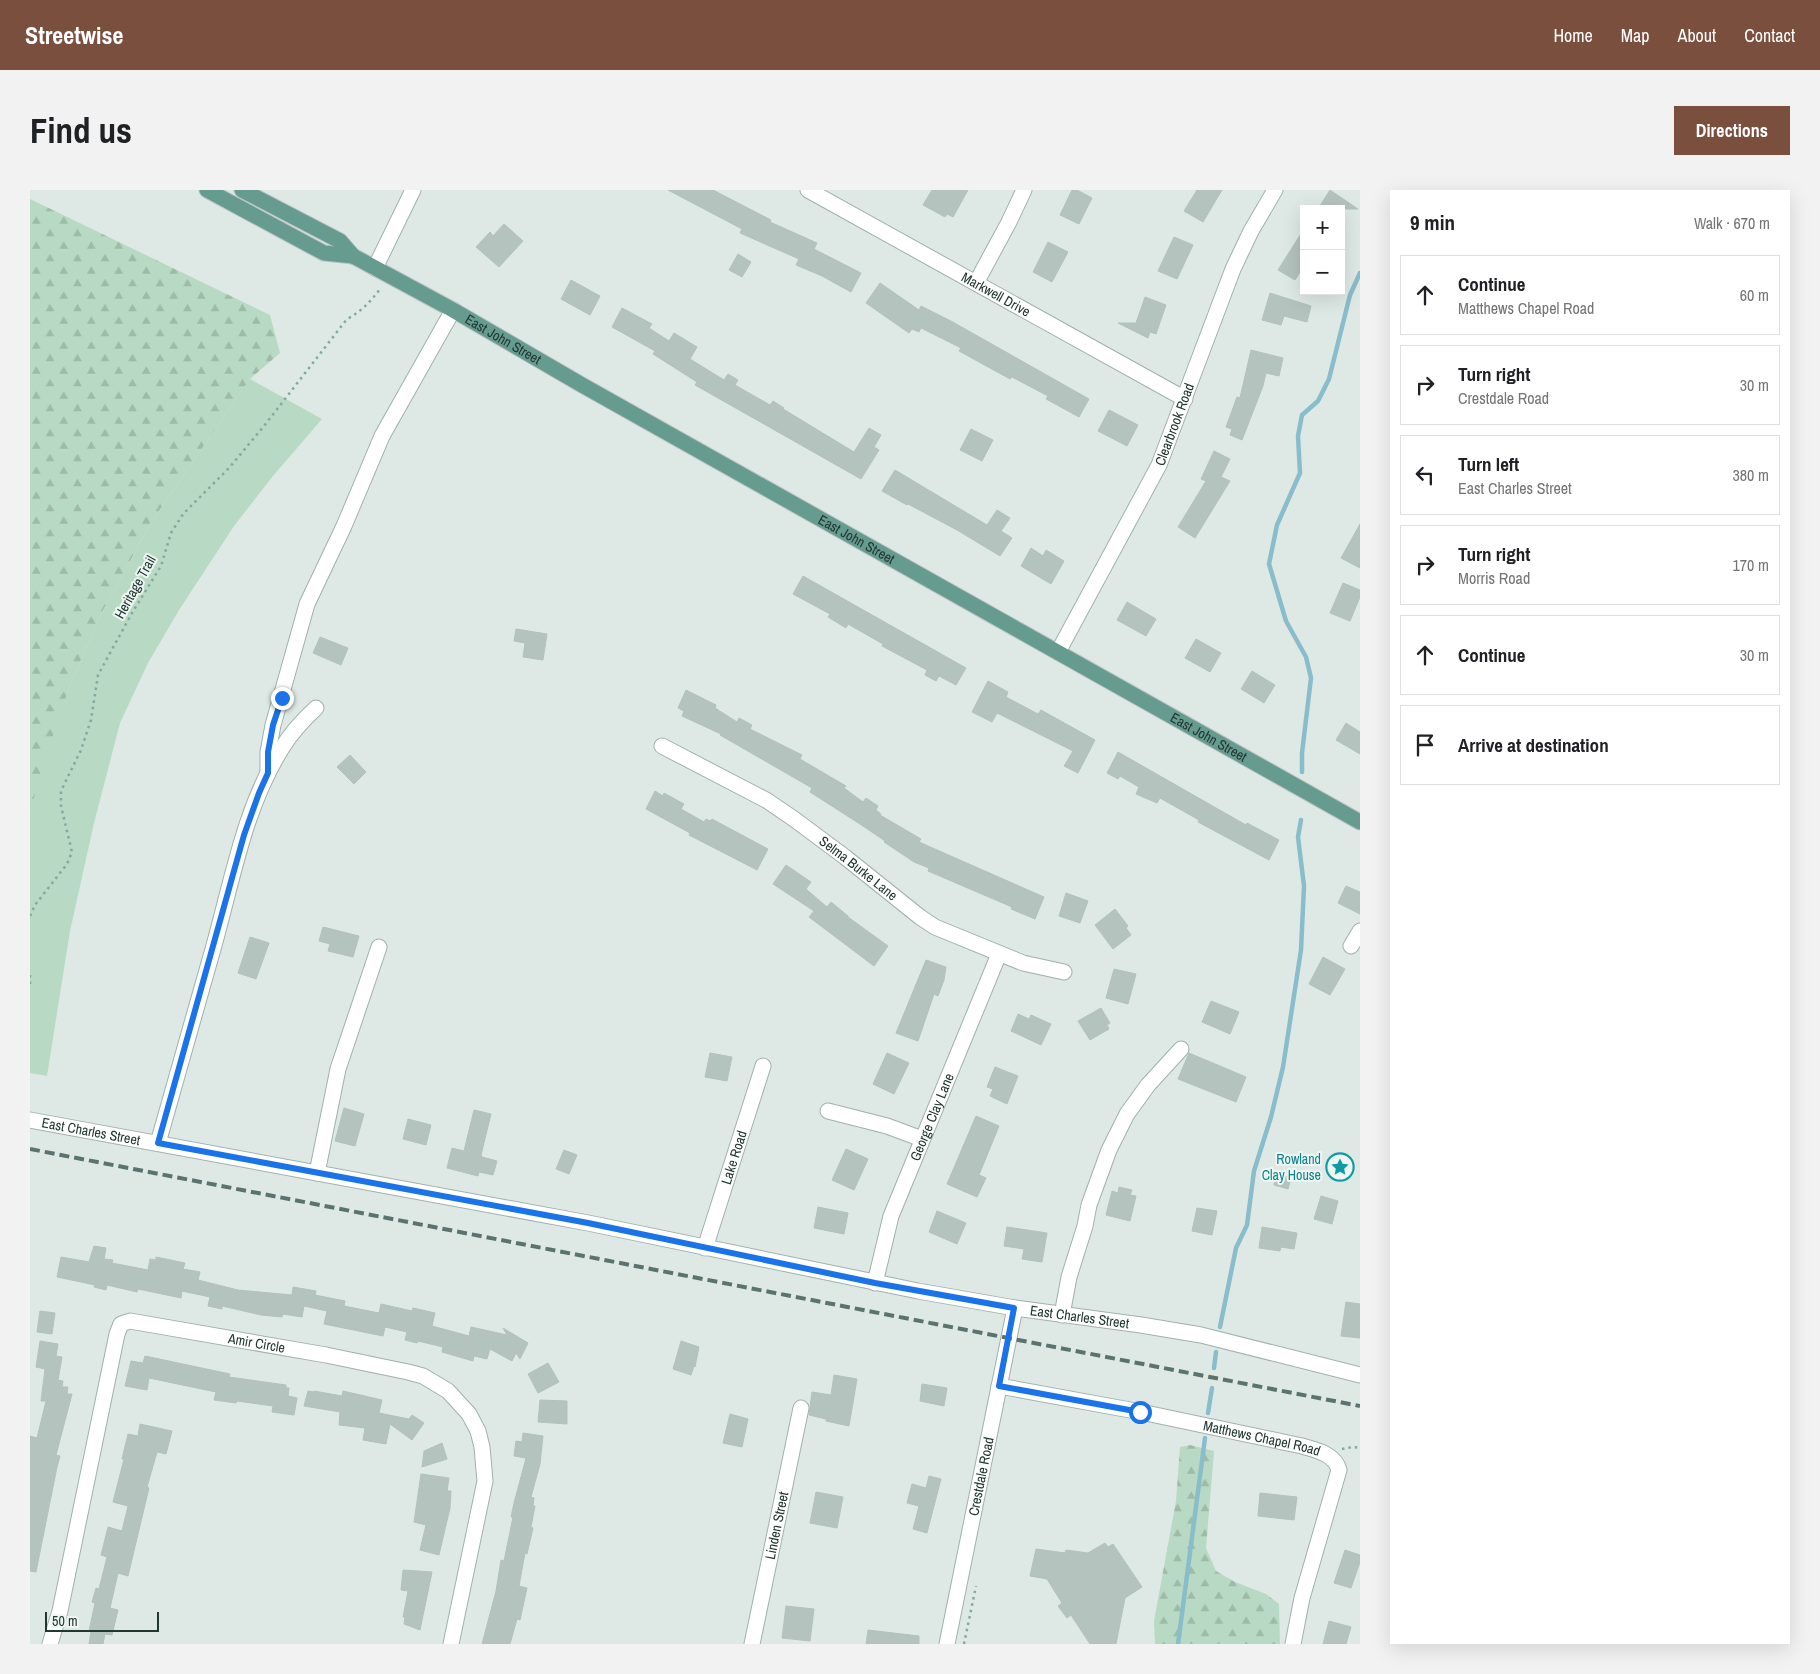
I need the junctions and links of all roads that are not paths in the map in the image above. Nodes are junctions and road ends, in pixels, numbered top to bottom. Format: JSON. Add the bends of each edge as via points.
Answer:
{"nodes":[{"id":1,"x":207,"y":190,"type":"edge"},
{"id":2,"x":242,"y":190,"type":"edge"},
{"id":3,"x":413,"y":190,"type":"edge"},
{"id":4,"x":808,"y":190,"type":"edge"},
{"id":5,"x":1024,"y":190,"type":"edge"},
{"id":6,"x":1275,"y":190,"type":"edge"},
{"id":7,"x":353,"y":256,"type":"junction"},
{"id":8,"x":375,"y":268,"type":"junction"},
{"id":9,"x":976,"y":283,"type":"junction"},
{"id":10,"x":454,"y":310,"type":"junction"},
{"id":11,"x":1185,"y":399,"type":"junction"},
{"id":12,"x":1058,"y":652,"type":"junction"},
{"id":13,"x":316,"y":708,"type":"dead end"},
{"id":14,"x":662,"y":746,"type":"dead end"},
{"id":15,"x":268,"y":773,"type":"junction"},
{"id":16,"x":1360,"y":822,"type":"edge"},
{"id":17,"x":1360,"y":931,"type":"edge"},
{"id":18,"x":1351,"y":946,"type":"dead end"},
{"id":19,"x":379,"y":947,"type":"dead end"},
{"id":20,"x":1000,"y":954,"type":"junction"},
{"id":21,"x":1064,"y":972,"type":"dead end"},
{"id":22,"x":1181,"y":1049,"type":"dead end"},
{"id":23,"x":763,"y":1066,"type":"dead end"},
{"id":24,"x":828,"y":1111,"type":"dead end"},
{"id":25,"x":30,"y":1120,"type":"edge"},
{"id":26,"x":922,"y":1139,"type":"junction"},
{"id":27,"x":158,"y":1143,"type":"junction"},
{"id":28,"x":317,"y":1173,"type":"junction"},
{"id":29,"x":705,"y":1248,"type":"junction"},
{"id":30,"x":875,"y":1283,"type":"junction"},
{"id":31,"x":1014,"y":1308,"type":"junction"},
{"id":32,"x":1062,"y":1315,"type":"junction"},
{"id":33,"x":1360,"y":1375,"type":"edge"},
{"id":34,"x":999,"y":1386,"type":"junction"},
{"id":35,"x":801,"y":1408,"type":"dead end"},
{"id":36,"x":50,"y":1644,"type":"edge"},
{"id":37,"x":451,"y":1644,"type":"edge"},
{"id":38,"x":752,"y":1644,"type":"edge"},
{"id":39,"x":947,"y":1644,"type":"edge"},
{"id":40,"x":1293,"y":1644,"type":"edge"}],
"edges":[{"from":1,"to":7,"type":"main road","name":"East John Street","via":[[324,253]]},
{"from":2,"to":7,"type":"main road","name":"East John Street","via":[[340,241]]},
{"from":3,"to":8,"type":"street"},
{"from":4,"to":9,"type":"street","name":"Markwell Drive"},
{"from":5,"to":9,"type":"street"},
{"from":6,"to":11,"type":"street","name":"Clearbrook Road","via":[[1250,231],[1233,269]]},
{"from":7,"to":8,"type":"main road","name":"East John Street"},
{"from":8,"to":10,"type":"main road","name":"East John Street"},
{"from":9,"to":11,"type":"street","name":"Markwell Drive"},
{"from":10,"to":12,"type":"main road","name":"East John Street"},
{"from":10,"to":15,"type":"street","via":[[382,436],[307,604],[273,725]]},
{"from":11,"to":12,"type":"street","name":"Clearbrook Road","via":[[1144,495]]},
{"from":12,"to":16,"type":"main road","name":"East John Street"},
{"from":13,"to":15,"type":"street","via":[[297,727]]},
{"from":14,"to":20,"type":"street","name":"Selma Burke Lane","via":[[773,805],[935,927]]},
{"from":15,"to":27,"type":"street","via":[[244,835]]},
{"from":17,"to":18,"type":"street"},
{"from":19,"to":28,"type":"street","via":[[338,1069]]},
{"from":20,"to":21,"type":"street","name":"Selma Burke Lane"},
{"from":20,"to":26,"type":"street","name":"George Clay Lane"},
{"from":22,"to":32,"type":"street","via":[[1127,1114],[1109,1150],[1089,1205]]},
{"from":23,"to":29,"type":"street","name":"Lake Road"},
{"from":24,"to":26,"type":"street"},
{"from":25,"to":27,"type":"street","name":"East Charles Street"},
{"from":26,"to":30,"type":"street","name":"George Clay Lane","via":[[891,1216]]},
{"from":27,"to":28,"type":"street","name":"East Charles Street"},
{"from":28,"to":29,"type":"street","name":"East Charles Street"},
{"from":29,"to":30,"type":"street","name":"East Charles Street"},
{"from":30,"to":31,"type":"street","name":"East Charles Street"},
{"from":31,"to":32,"type":"street","name":"East Charles Street"},
{"from":31,"to":34,"type":"street","name":"Crestdale Road"},
{"from":32,"to":33,"type":"street","name":"East Charles Street","via":[[1201,1335]]},
{"from":34,"to":39,"type":"street","name":"Crestdale Road"},
{"from":34,"to":40,"type":"street","name":"Matthews Chapel Road","via":[[1302,1446],[1333,1459],[1339,1470],[1302,1598]]},
{"from":35,"to":38,"type":"street","name":"Linden Street"},
{"from":36,"to":37,"type":"street","name":"Amir Circle","via":[[62,1602],[117,1334],[121,1324],[130,1321],[408,1372],[423,1376],[448,1391],[469,1414],[478,1431],[485,1481]]}]}
